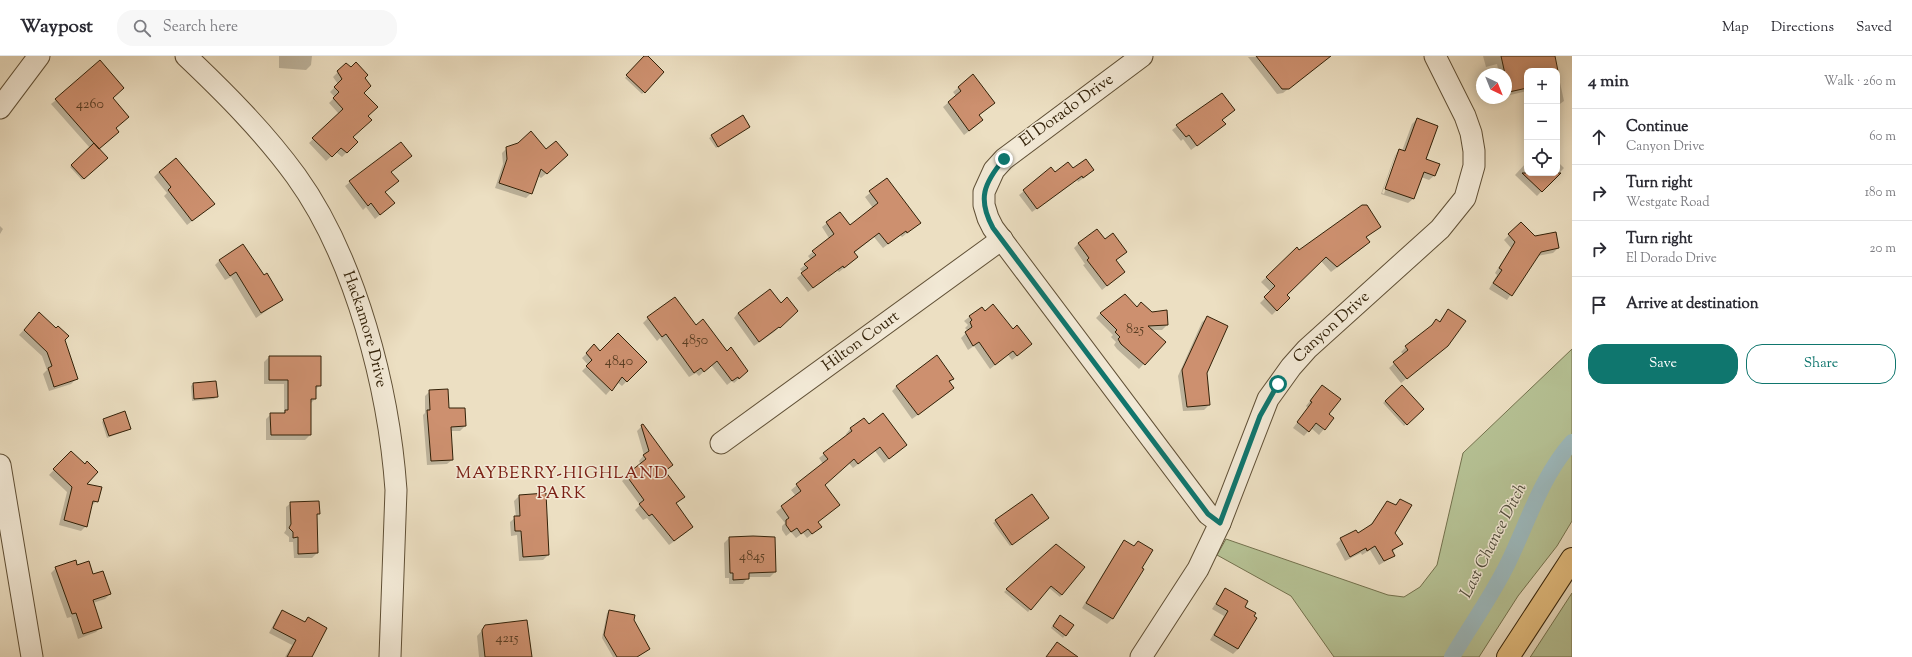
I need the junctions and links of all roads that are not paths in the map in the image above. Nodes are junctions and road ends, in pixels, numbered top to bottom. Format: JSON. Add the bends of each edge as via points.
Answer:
{"nodes":[{"id":1,"x":39,"y":56,"type":"edge"},
{"id":2,"x":186,"y":56,"type":"edge"},
{"id":3,"x":1142,"y":56,"type":"edge"},
{"id":4,"x":1435,"y":56,"type":"edge"},
{"id":5,"x":0,"y":108,"type":"edge"},
{"id":6,"x":1002,"y":240,"type":"junction"},
{"id":7,"x":721,"y":443,"type":"dead end"},
{"id":8,"x":0,"y":464,"type":"edge"},
{"id":9,"x":1220,"y":523,"type":"junction"},
{"id":10,"x":1572,"y":559,"type":"edge"},
{"id":11,"x":32,"y":657,"type":"edge"},
{"id":12,"x":390,"y":657,"type":"edge"},
{"id":13,"x":1141,"y":657,"type":"edge"},
{"id":14,"x":1508,"y":657,"type":"edge"}],
"edges":[{"from":1,"to":5,"type":"street"},
{"from":2,"to":12,"type":"street","name":"Hackamore Drive","via":[[269,141],[297,177],[335,244],[362,316],[384,398],[394,464],[396,490]]},
{"from":3,"to":6,"type":"street","name":"El Dorado Drive","via":[[1016,149],[994,170],[984,192],[984,205],[988,218]]},
{"from":4,"to":9,"type":"street","name":"Canyon Drive","via":[[1471,133],[1474,166],[1465,198],[1440,229],[1290,367],[1268,399],[1260,416]]},
{"from":6,"to":7,"type":"street","name":"Hilton Court"},
{"from":6,"to":9,"type":"street","via":[[1208,514]]},
{"from":8,"to":11,"type":"street"},
{"from":9,"to":13,"type":"street","name":"Canyon Drive","via":[[1198,569]]},
{"from":10,"to":14,"type":"main road"}]}
